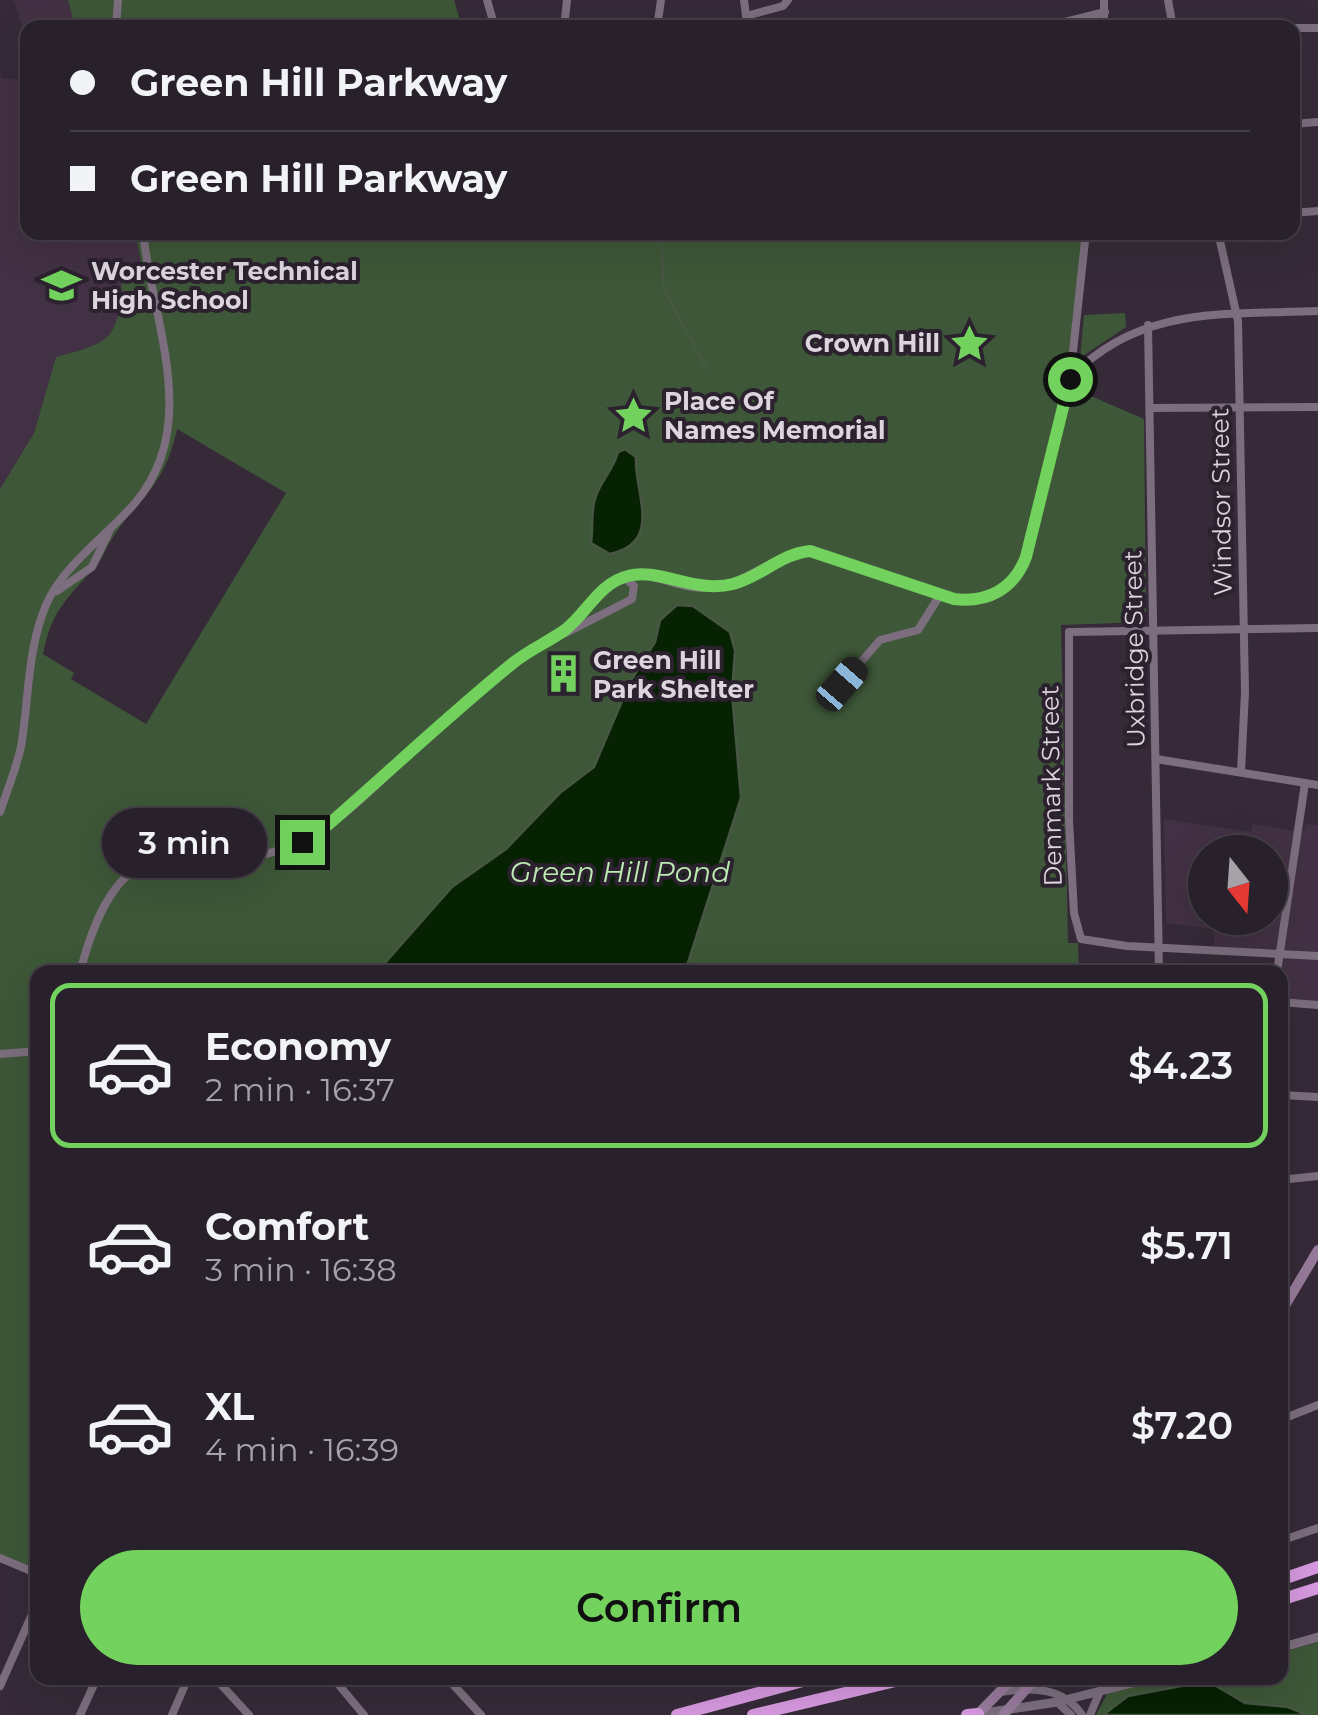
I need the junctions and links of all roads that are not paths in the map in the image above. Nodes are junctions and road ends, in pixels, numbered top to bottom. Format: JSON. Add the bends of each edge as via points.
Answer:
{"nodes":[{"id":1,"x":744,"y":0,"type":"edge"},
{"id":2,"x":788,"y":0,"type":"edge"},
{"id":3,"x":1104,"y":0,"type":"edge"},
{"id":4,"x":1104,"y":12,"type":"junction"},
{"id":5,"x":1073,"y":20,"type":"edge"},
{"id":6,"x":1104,"y":20,"type":"edge"},
{"id":7,"x":144,"y":240,"type":"edge"},
{"id":8,"x":1085,"y":240,"type":"edge"},
{"id":9,"x":1220,"y":240,"type":"edge"},
{"id":10,"x":1318,"y":310,"type":"edge"},
{"id":11,"x":1236,"y":316,"type":"junction"},
{"id":12,"x":1148,"y":326,"type":"junction"},
{"id":13,"x":1071,"y":377,"type":"junction"},
{"id":14,"x":1239,"y":407,"type":"junction"},
{"id":15,"x":1318,"y":407,"type":"edge"},
{"id":16,"x":1151,"y":408,"type":"junction"},
{"id":17,"x":623,"y":577,"type":"junction"},
{"id":18,"x":940,"y":595,"type":"junction"},
{"id":19,"x":1318,"y":628,"type":"edge"},
{"id":20,"x":1243,"y":630,"type":"junction"},
{"id":21,"x":1152,"y":631,"type":"junction"},
{"id":22,"x":548,"y":641,"type":"junction"},
{"id":23,"x":842,"y":684,"type":"dead end"},
{"id":24,"x":1156,"y":759,"type":"junction"},
{"id":25,"x":1240,"y":772,"type":"junction"},
{"id":26,"x":1305,"y":783,"type":"junction"},
{"id":27,"x":1318,"y":785,"type":"edge"},
{"id":28,"x":0,"y":812,"type":"edge"},
{"id":29,"x":1160,"y":948,"type":"junction"},
{"id":30,"x":1279,"y":954,"type":"junction"},
{"id":31,"x":1318,"y":956,"type":"edge"},
{"id":32,"x":82,"y":965,"type":"edge"},
{"id":33,"x":1159,"y":965,"type":"edge"},
{"id":34,"x":1278,"y":965,"type":"edge"},
{"id":35,"x":1288,"y":1003,"type":"edge"},
{"id":36,"x":1318,"y":1005,"type":"edge"},
{"id":37,"x":30,"y":1053,"type":"edge"},
{"id":38,"x":0,"y":1054,"type":"edge"},
{"id":39,"x":1288,"y":1095,"type":"edge"},
{"id":40,"x":1318,"y":1097,"type":"edge"},
{"id":41,"x":1318,"y":1176,"type":"edge"},
{"id":42,"x":1288,"y":1179,"type":"edge"},
{"id":43,"x":1318,"y":1250,"type":"edge"},
{"id":44,"x":1288,"y":1296,"type":"edge"},
{"id":45,"x":1318,"y":1406,"type":"edge"},
{"id":46,"x":1288,"y":1417,"type":"edge"},
{"id":47,"x":1318,"y":1528,"type":"edge"},
{"id":48,"x":1288,"y":1538,"type":"edge"},
{"id":49,"x":0,"y":1558,"type":"edge"},
{"id":50,"x":1318,"y":1568,"type":"edge"},
{"id":51,"x":30,"y":1571,"type":"edge"},
{"id":52,"x":1288,"y":1577,"type":"edge"},
{"id":53,"x":1318,"y":1588,"type":"edge"},
{"id":54,"x":1288,"y":1597,"type":"edge"},
{"id":55,"x":30,"y":1619,"type":"edge"},
{"id":56,"x":1318,"y":1637,"type":"edge"},
{"id":57,"x":1288,"y":1646,"type":"edge"},
{"id":58,"x":94,"y":1685,"type":"edge"},
{"id":59,"x":185,"y":1685,"type":"edge"},
{"id":60,"x":221,"y":1685,"type":"edge"},
{"id":61,"x":339,"y":1685,"type":"edge"},
{"id":62,"x":454,"y":1685,"type":"edge"},
{"id":63,"x":768,"y":1685,"type":"edge"},
{"id":64,"x":786,"y":1685,"type":"edge"},
{"id":65,"x":879,"y":1685,"type":"edge"},
{"id":66,"x":1005,"y":1685,"type":"edge"},
{"id":67,"x":1030,"y":1685,"type":"edge"},
{"id":68,"x":1122,"y":1685,"type":"edge"},
{"id":69,"x":0,"y":1686,"type":"edge"},
{"id":70,"x":1027,"y":1688,"type":"junction"},
{"id":71,"x":1101,"y":1690,"type":"junction"},
{"id":72,"x":997,"y":1692,"type":"junction"},
{"id":73,"x":1062,"y":1700,"type":"junction"},
{"id":74,"x":721,"y":1701,"type":"junction"},
{"id":75,"x":1005,"y":1713,"type":"edge"},
{"id":76,"x":80,"y":1715,"type":"edge"},
{"id":77,"x":172,"y":1715,"type":"edge"},
{"id":78,"x":249,"y":1715,"type":"edge"},
{"id":79,"x":364,"y":1715,"type":"edge"},
{"id":80,"x":481,"y":1715,"type":"edge"},
{"id":81,"x":677,"y":1715,"type":"edge"},
{"id":82,"x":753,"y":1715,"type":"edge"},
{"id":83,"x":974,"y":1715,"type":"edge"},
{"id":84,"x":1072,"y":1715,"type":"edge"},
{"id":85,"x":1082,"y":1715,"type":"edge"},
{"id":86,"x":1090,"y":1715,"type":"edge"}],
"edges":[{"from":1,"to":2,"type":"street","via":[[743,14]]},
{"from":3,"to":4,"type":"street"},
{"from":4,"to":5,"type":"street"},
{"from":4,"to":6,"type":"street"},
{"from":7,"to":28,"type":"street","via":[[170,418],[152,479],[90,569],[49,598],[35,643],[19,755]]},
{"from":8,"to":13,"type":"street"},
{"from":9,"to":11,"type":"street","name":"Windsor Street"},
{"from":10,"to":11,"type":"street"},
{"from":11,"to":12,"type":"street"},
{"from":11,"to":14,"type":"street","name":"Windsor Street"},
{"from":12,"to":13,"type":"street","via":[[1100,349]]},
{"from":12,"to":16,"type":"street","name":"Uxbridge Street"},
{"from":13,"to":18,"type":"street","via":[[1020,573],[981,599]]},
{"from":14,"to":15,"type":"street"},
{"from":14,"to":16,"type":"street"},
{"from":14,"to":20,"type":"street","name":"Windsor Street"},
{"from":16,"to":21,"type":"street","name":"Uxbridge Street"},
{"from":17,"to":18,"type":"street","via":[[716,587],[815,551]]},
{"from":17,"to":22,"type":"street"},
{"from":17,"to":22,"type":"street","via":[[634,586],[632,599]]},
{"from":18,"to":23,"type":"street","via":[[918,630],[880,640]]},
{"from":19,"to":20,"type":"street"},
{"from":20,"to":21,"type":"street"},
{"from":20,"to":25,"type":"street","name":"Windsor Street"},
{"from":21,"to":24,"type":"street","name":"Uxbridge Street"},
{"from":21,"to":29,"type":"street","name":"Denmark Street","via":[[1069,632],[1069,820],[1081,938]]},
{"from":22,"to":32,"type":"street","via":[[517,659],[316,835],[270,854],[176,854],[136,868],[98,919]]},
{"from":24,"to":25,"type":"street"},
{"from":24,"to":29,"type":"street","name":"Uxbridge Street"},
{"from":25,"to":26,"type":"street"},
{"from":26,"to":27,"type":"street"},
{"from":26,"to":30,"type":"street"},
{"from":29,"to":30,"type":"street"},
{"from":29,"to":33,"type":"street","name":"Uxbridge Street"},
{"from":30,"to":31,"type":"street"},
{"from":30,"to":34,"type":"street"},
{"from":35,"to":36,"type":"street"},
{"from":37,"to":38,"type":"street"},
{"from":39,"to":40,"type":"street"},
{"from":41,"to":42,"type":"street"},
{"from":43,"to":44,"type":"main road"},
{"from":45,"to":46,"type":"street"},
{"from":47,"to":48,"type":"street"},
{"from":49,"to":51,"type":"street"},
{"from":50,"to":52,"type":"highway"},
{"from":53,"to":54,"type":"highway"},
{"from":55,"to":69,"type":"street"},
{"from":56,"to":57,"type":"street"},
{"from":58,"to":76,"type":"street"},
{"from":59,"to":77,"type":"street"},
{"from":60,"to":78,"type":"street"},
{"from":61,"to":79,"type":"street"},
{"from":62,"to":80,"type":"street"},
{"from":63,"to":74,"type":"highway"},
{"from":64,"to":74,"type":"highway"},
{"from":65,"to":82,"type":"highway"},
{"from":66,"to":72,"type":"main road"},
{"from":67,"to":70,"type":"main road"},
{"from":68,"to":71,"type":"street"},
{"from":70,"to":72,"type":"street"},
{"from":70,"to":73,"type":"street"},
{"from":70,"to":75,"type":"main road"},
{"from":71,"to":73,"type":"street"},
{"from":71,"to":86,"type":"street"},
{"from":72,"to":83,"type":"main road"},
{"from":73,"to":75,"type":"street"},
{"from":73,"to":84,"type":"street"},
{"from":73,"to":85,"type":"street"},
{"from":74,"to":81,"type":"highway"},
{"from":75,"to":83,"type":"street"}]}
